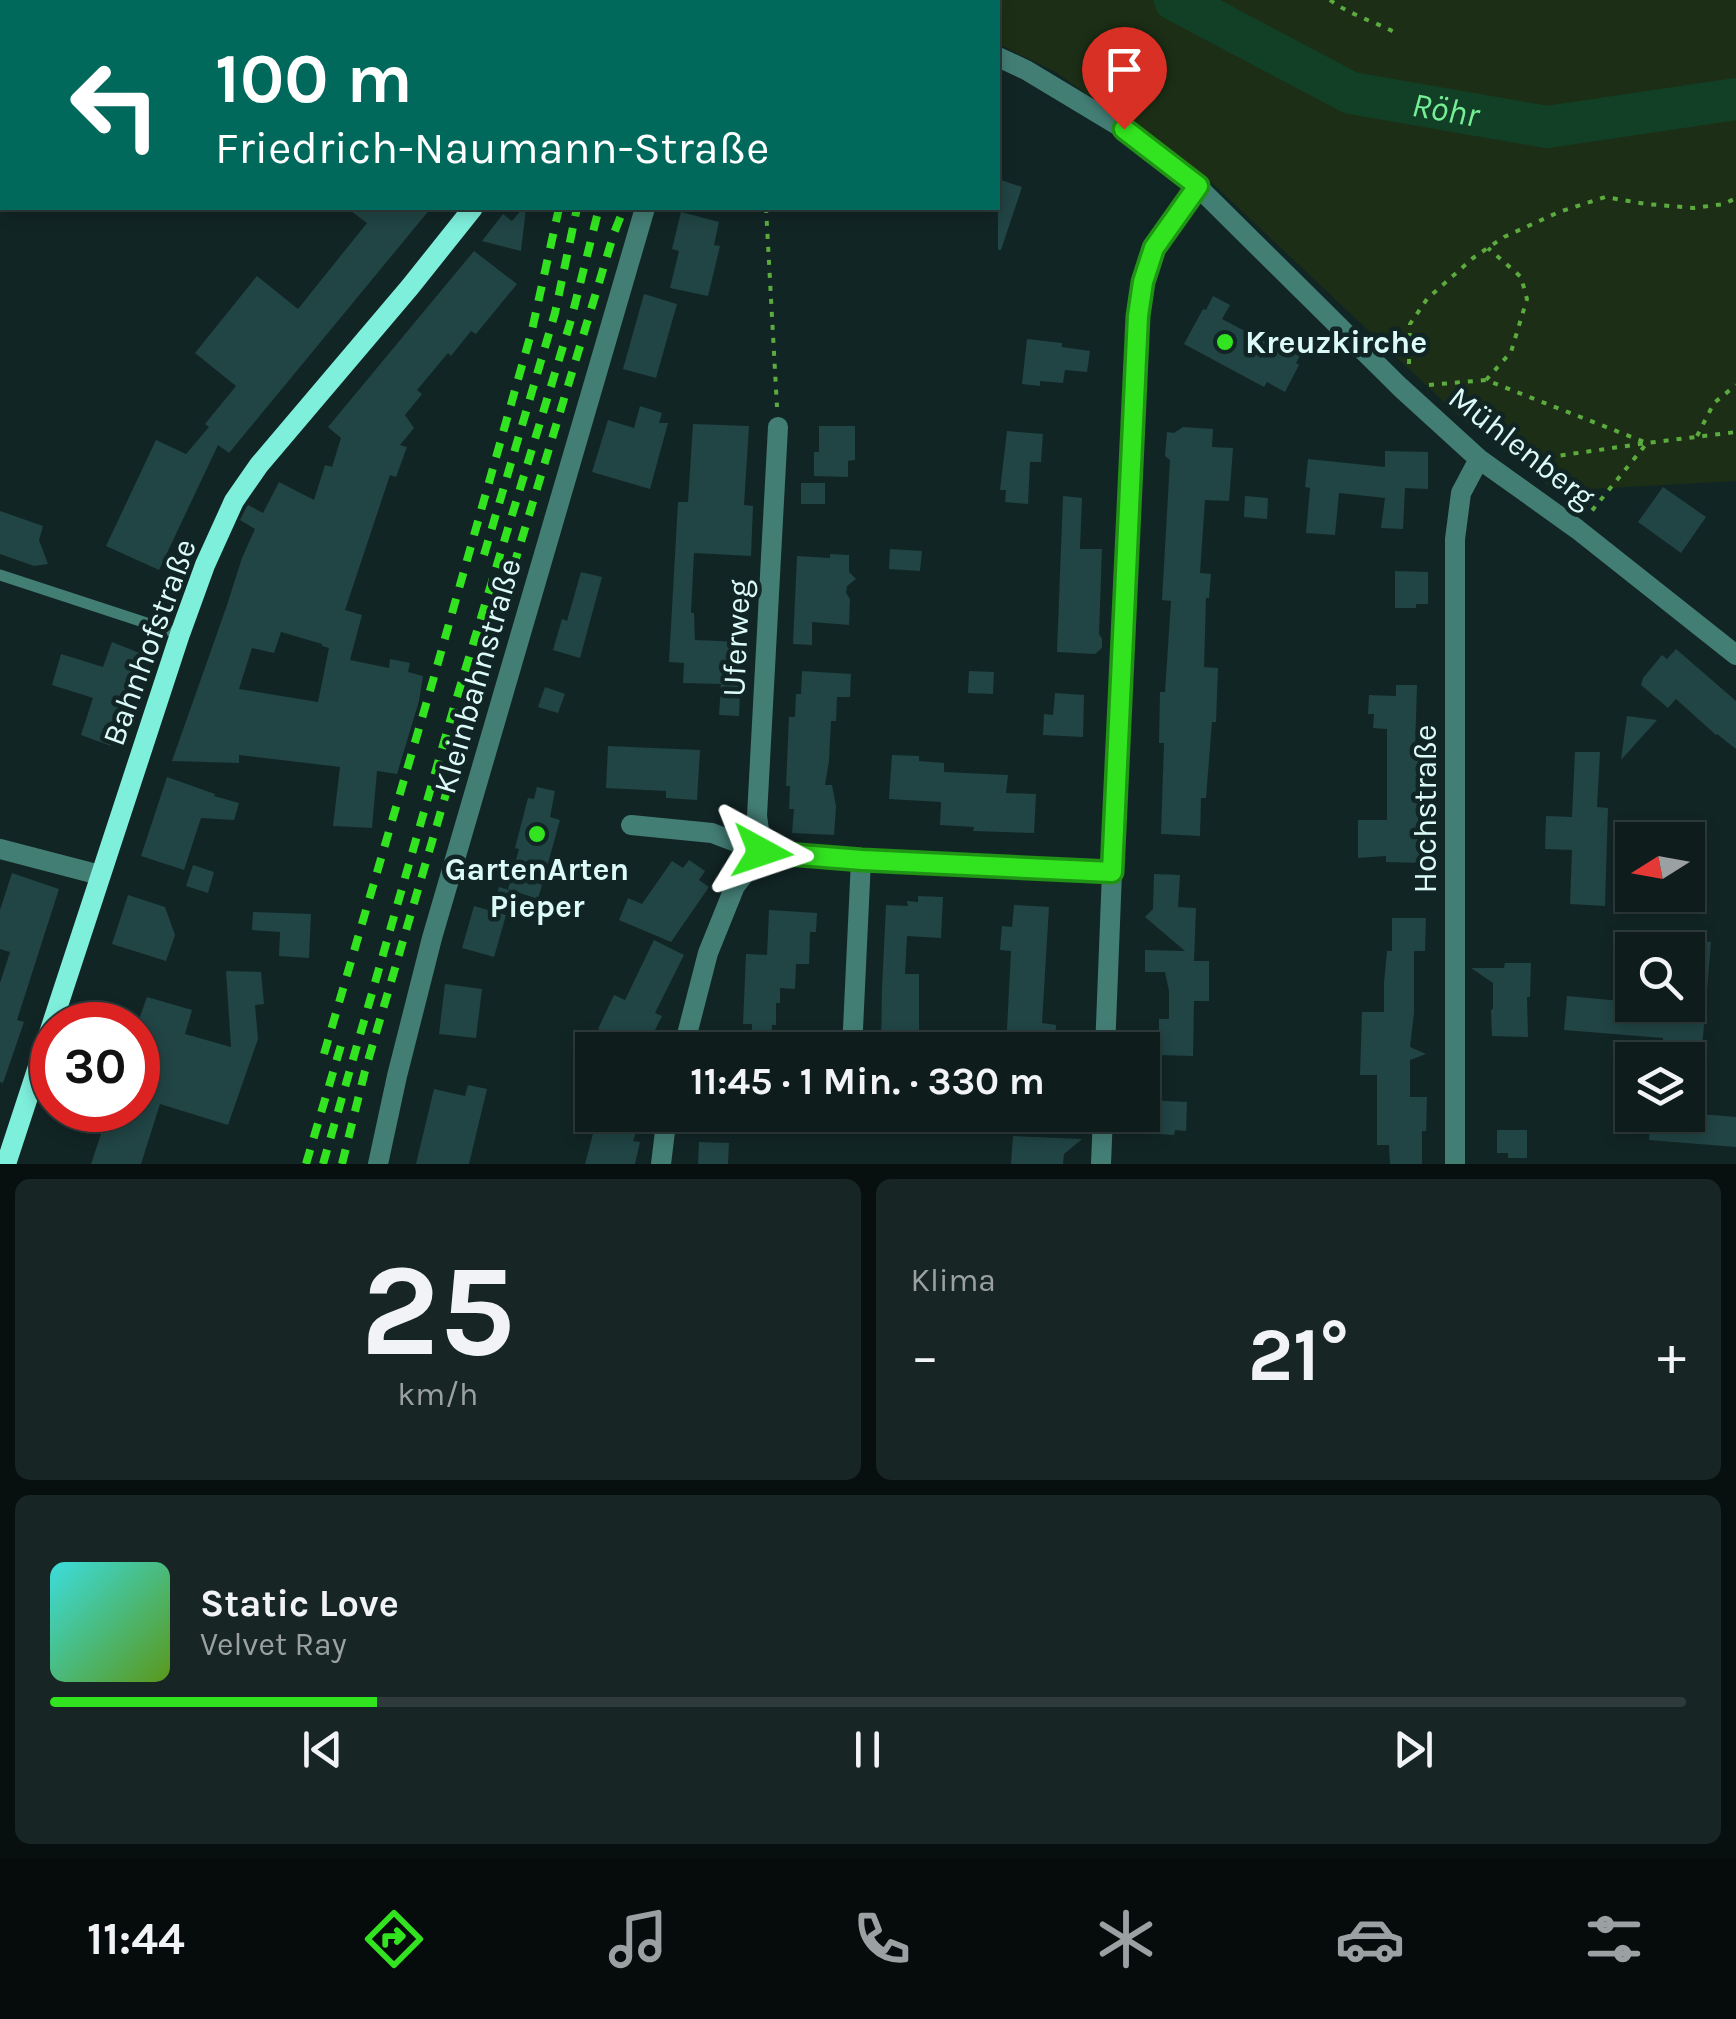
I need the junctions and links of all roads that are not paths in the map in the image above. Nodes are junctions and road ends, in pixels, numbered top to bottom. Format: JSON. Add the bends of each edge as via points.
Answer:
{"nodes":[{"id":1,"x":1000,"y":58,"type":"edge"},
{"id":2,"x":1198,"y":186,"type":"junction"},
{"id":3,"x":471,"y":210,"type":"edge"},
{"id":4,"x":644,"y":210,"type":"edge"},
{"id":5,"x":778,"y":427,"type":"road end"},
{"id":6,"x":1486,"y":464,"type":"junction"},
{"id":7,"x":0,"y":575,"type":"edge"},
{"id":8,"x":180,"y":634,"type":"junction"},
{"id":9,"x":1736,"y":655,"type":"edge"},
{"id":10,"x":630,"y":825,"type":"dead end"},
{"id":11,"x":0,"y":849,"type":"edge"},
{"id":12,"x":762,"y":852,"type":"junction"},
{"id":13,"x":862,"y":860,"type":"junction"},
{"id":14,"x":1112,"y":872,"type":"junction"},
{"id":15,"x":100,"y":875,"type":"junction"},
{"id":16,"x":688,"y":1032,"type":"edge"},
{"id":17,"x":853,"y":1032,"type":"edge"},
{"id":18,"x":1106,"y":1032,"type":"edge"},
{"id":19,"x":665,"y":1132,"type":"edge"},
{"id":20,"x":1102,"y":1132,"type":"edge"},
{"id":21,"x":6,"y":1164,"type":"edge"},
{"id":22,"x":378,"y":1164,"type":"edge"},
{"id":23,"x":661,"y":1164,"type":"edge"},
{"id":24,"x":1101,"y":1164,"type":"edge"},
{"id":25,"x":1455,"y":1164,"type":"edge"}],
"edges":[{"from":1,"to":2,"type":"street","name":"Mühlenberg","via":[[1124,129]]},
{"from":2,"to":6,"type":"street","name":"Mühlenberg"},
{"from":2,"to":14,"type":"street","via":[[1154,248],[1140,299]]},
{"from":3,"to":8,"type":"street","name":"Bahnhofstraße","via":[[250,477],[205,565]]},
{"from":4,"to":22,"type":"street","name":"Kleinbahnstraße","via":[[432,938]]},
{"from":5,"to":12,"type":"street","name":"Uferweg","via":[[757,816]]},
{"from":6,"to":9,"type":"street","name":"Mühlenberg"},
{"from":6,"to":25,"type":"street","name":"Hochstraße","via":[[1460,493],[1456,539]]},
{"from":7,"to":8,"type":"lane"},
{"from":8,"to":15,"type":"street","name":"Bahnhofstraße"},
{"from":10,"to":12,"type":"street","via":[[712,833]]},
{"from":11,"to":15,"type":"street"},
{"from":12,"to":13,"type":"street"},
{"from":12,"to":16,"type":"street","via":[[735,886]]},
{"from":13,"to":14,"type":"street"},
{"from":13,"to":17,"type":"street"},
{"from":14,"to":18,"type":"street"},
{"from":15,"to":21,"type":"street","name":"Bahnhofstraße"},
{"from":19,"to":23,"type":"street"},
{"from":20,"to":24,"type":"street"}]}
